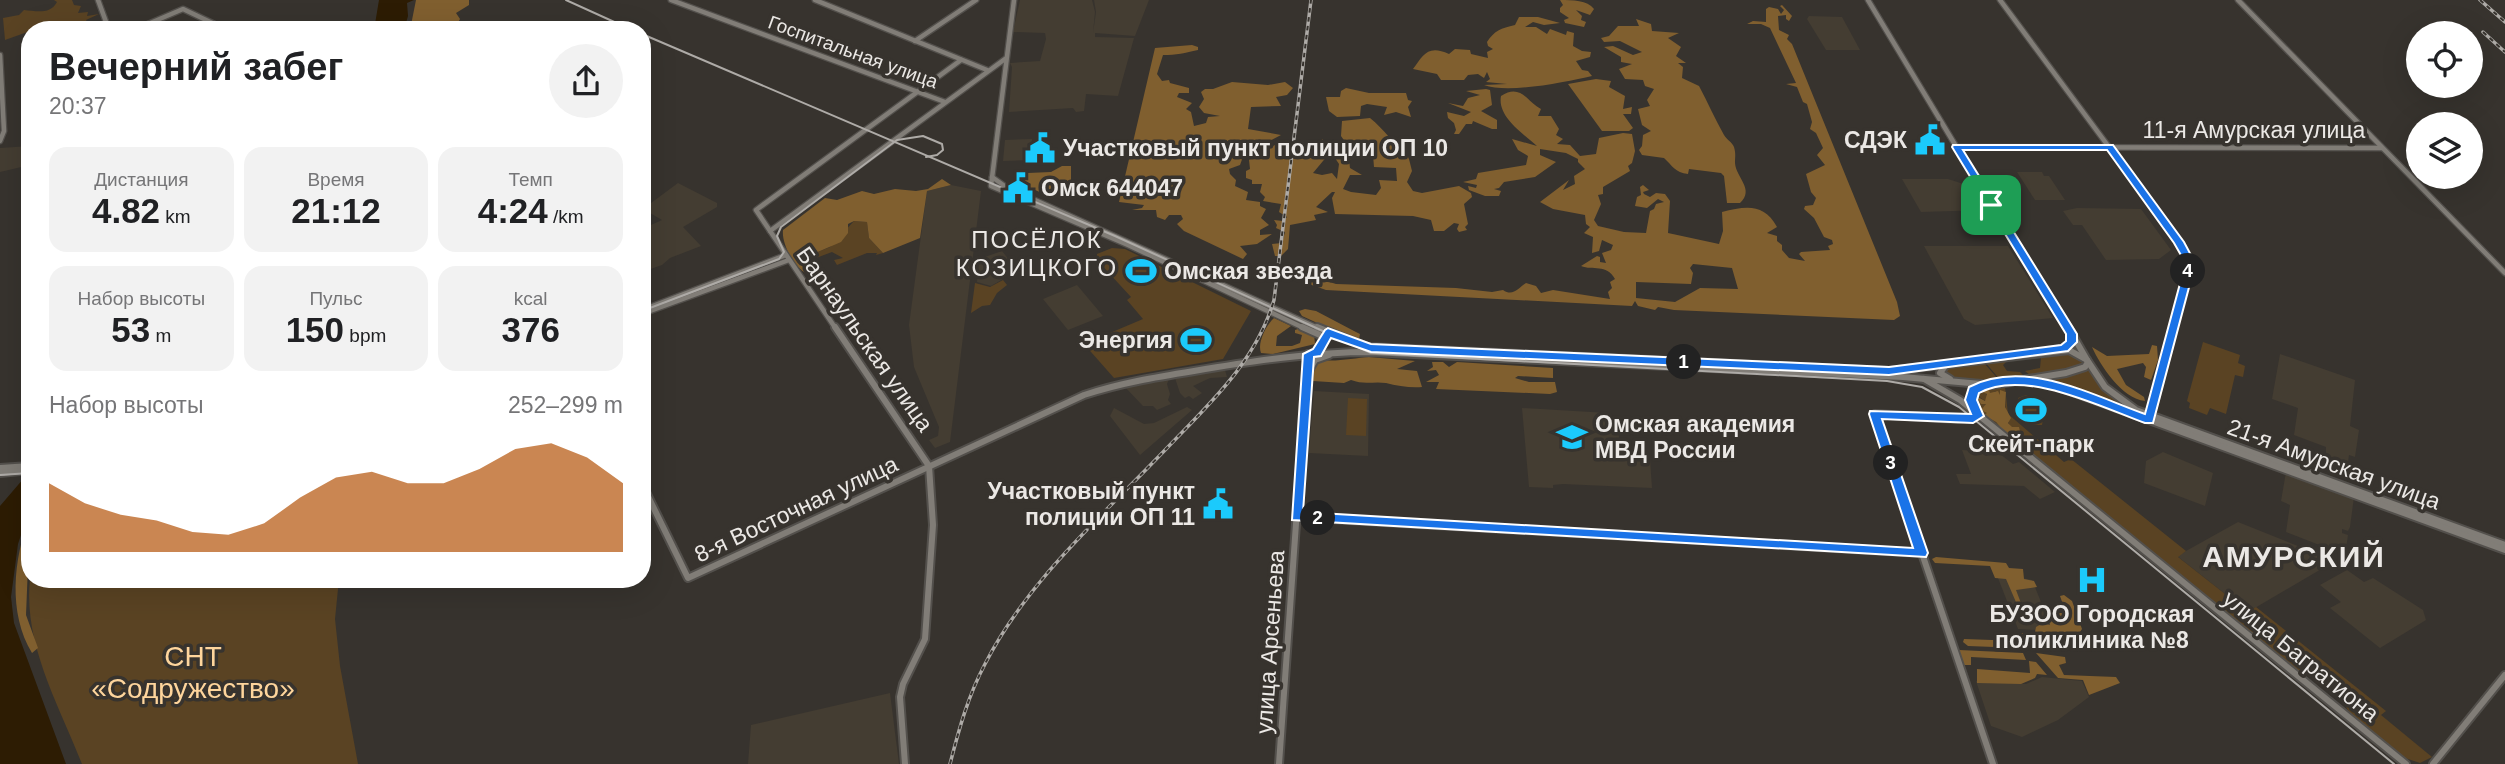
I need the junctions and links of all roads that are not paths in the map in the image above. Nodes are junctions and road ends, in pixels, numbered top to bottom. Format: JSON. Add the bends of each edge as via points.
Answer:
{"nodes":[{"id":1,"x":98,"y":0,"type":"edge"},
{"id":2,"x":671,"y":0,"type":"edge"},
{"id":3,"x":815,"y":0,"type":"edge"},
{"id":4,"x":976,"y":0,"type":"edge"},
{"id":5,"x":1014,"y":0,"type":"edge"},
{"id":6,"x":1868,"y":0,"type":"edge"},
{"id":7,"x":2000,"y":0,"type":"edge"},
{"id":8,"x":2238,"y":0,"type":"edge"},
{"id":9,"x":106,"y":21,"type":"edge"},
{"id":10,"x":155,"y":21,"type":"edge"},
{"id":11,"x":208,"y":21,"type":"edge"},
{"id":12,"x":915,"y":41,"type":"junction"},
{"id":13,"x":0,"y":55,"type":"edge"},
{"id":14,"x":1005,"y":58,"type":"junction"},
{"id":15,"x":961,"y":60,"type":"junction"},
{"id":16,"x":987,"y":70,"type":"junction"},
{"id":17,"x":981,"y":75,"type":"junction"},
{"id":18,"x":1003,"y":80,"type":"junction"},
{"id":19,"x":918,"y":91,"type":"junction"},
{"id":20,"x":945,"y":102,"type":"junction"},
{"id":21,"x":0,"y":141,"type":"edge"},
{"id":22,"x":1957,"y":147,"type":"junction"},
{"id":23,"x":2109,"y":147,"type":"junction"},
{"id":24,"x":2382,"y":148,"type":"junction"},
{"id":25,"x":992,"y":177,"type":"joint"},
{"id":26,"x":1035,"y":202,"type":"junction"},
{"id":27,"x":770,"y":231,"type":"junction"},
{"id":28,"x":788,"y":257,"type":"junction"},
{"id":29,"x":2505,"y":273,"type":"edge"},
{"id":30,"x":651,"y":309,"type":"edge"},
{"id":31,"x":1328,"y":332,"type":"junction"},
{"id":32,"x":2072,"y":334,"type":"junction"},
{"id":33,"x":1323,"y":338,"type":"junction"},
{"id":34,"x":2064,"y":349,"type":"junction"},
{"id":35,"x":1371,"y":350,"type":"junction"},
{"id":36,"x":1338,"y":352,"type":"junction"},
{"id":37,"x":1317,"y":353,"type":"junction"},
{"id":38,"x":1308,"y":354,"type":"junction"},
{"id":39,"x":2087,"y":361,"type":"junction"},
{"id":40,"x":1947,"y":365,"type":"junction"},
{"id":41,"x":1932,"y":367,"type":"junction"},
{"id":42,"x":1864,"y":373,"type":"junction"},
{"id":43,"x":1307,"y":375,"type":"junction"},
{"id":44,"x":1901,"y":378,"type":"junction"},
{"id":45,"x":1924,"y":379,"type":"junction"},
{"id":46,"x":1956,"y":381,"type":"junction"},
{"id":47,"x":2028,"y":381,"type":"junction"},
{"id":48,"x":1930,"y":384,"type":"junction"},
{"id":49,"x":1984,"y":384,"type":"junction"},
{"id":50,"x":1978,"y":416,"type":"junction"},
{"id":51,"x":2150,"y":418,"type":"junction"},
{"id":52,"x":929,"y":466,"type":"junction"},
{"id":53,"x":21,"y":469,"type":"edge"},
{"id":54,"x":0,"y":470,"type":"edge"},
{"id":55,"x":651,"y":502,"type":"edge"},
{"id":56,"x":1297,"y":517,"type":"junction"},
{"id":57,"x":2505,"y":547,"type":"edge"},
{"id":58,"x":1921,"y":553,"type":"junction"},
{"id":59,"x":2505,"y":675,"type":"edge"},
{"id":60,"x":905,"y":764,"type":"edge"},
{"id":61,"x":1279,"y":764,"type":"edge"},
{"id":62,"x":1993,"y":764,"type":"edge"},
{"id":63,"x":2406,"y":764,"type":"edge"},
{"id":64,"x":2432,"y":764,"type":"edge"}],
"edges":[{"from":1,"to":9,"type":"main road"},
{"from":2,"to":19,"type":"main road","name":"Госпитальная улица"},
{"from":3,"to":12,"type":"main road"},
{"from":4,"to":12,"type":"main road"},
{"from":5,"to":14,"type":"main road"},
{"from":6,"to":22,"type":"main road"},
{"from":7,"to":23,"type":"main road"},
{"from":8,"to":24,"type":"street"},
{"from":10,"to":11,"type":"main road","via":[[183,9]]},
{"from":12,"to":15,"type":"main road"},
{"from":13,"to":21,"type":"main road","via":[[4,131]]},
{"from":14,"to":16,"type":"main road"},
{"from":14,"to":18,"type":"main road"},
{"from":15,"to":16,"type":"street"},
{"from":15,"to":19,"type":"main road"},
{"from":16,"to":17,"type":"main road"},
{"from":17,"to":18,"type":"main road","via":[[996,71]]},
{"from":17,"to":20,"type":"street"},
{"from":18,"to":25,"type":"street"},
{"from":19,"to":20,"type":"main road","name":"Госпитальная улица"},
{"from":19,"to":27,"type":"main road","name":"Барнаульская улица","via":[[756,211]]},
{"from":20,"to":27,"type":"main road"},
{"from":22,"to":23,"type":"main road","name":"11-я Амурская улица"},
{"from":22,"to":32,"type":"main road"},
{"from":23,"to":24,"type":"main road","name":"11-я Амурская улица"},
{"from":23,"to":51,"type":"main road","via":[[2179,242],[2189,265]]},
{"from":24,"to":29,"type":"main road"},
{"from":25,"to":26,"type":"main road","via":[[992,187]]},
{"from":26,"to":31,"type":"main road"},
{"from":26,"to":33,"type":"main road"},
{"from":27,"to":28,"type":"main road","name":"Барнаульская улица"},
{"from":28,"to":30,"type":"main road"},
{"from":28,"to":52,"type":"main road","name":"Барнаульская улица"},
{"from":31,"to":33,"type":"main road"},
{"from":31,"to":35,"type":"main road"},
{"from":32,"to":34,"type":"main road"},
{"from":32,"to":39,"type":"main road"},
{"from":33,"to":37,"type":"main road"},
{"from":34,"to":39,"type":"main road"},
{"from":34,"to":40,"type":"main road"},
{"from":35,"to":36,"type":"main road","name":"8-я Восточная улица"},
{"from":35,"to":37,"type":"main road","name":"8-я Восточная улица"},
{"from":35,"to":42,"type":"main road"},
{"from":36,"to":37,"type":"main road","name":"8-я Восточная улица"},
{"from":36,"to":43,"type":"main road","via":[[1318,358]]},
{"from":37,"to":38,"type":"main road","name":"8-я Восточная улица"},
{"from":38,"to":43,"type":"main road","name":"улица Арсеньева"},
{"from":38,"to":52,"type":"main road","name":"8-я Восточная улица","via":[[1093,391]]},
{"from":39,"to":47,"type":"main road","via":[[2078,370]]},
{"from":39,"to":51,"type":"main road","via":[[2111,393]]},
{"from":40,"to":41,"type":"main road"},
{"from":40,"to":46,"type":"main road","via":[[1940,369],[1941,374]]},
{"from":41,"to":42,"type":"main road"},
{"from":41,"to":45,"type":"main road","via":[[1924,371]]},
{"from":42,"to":44,"type":"main road"},
{"from":43,"to":56,"type":"main road","name":"улица Арсеньева"},
{"from":44,"to":45,"type":"main road"},
{"from":44,"to":48,"type":"main road"},
{"from":45,"to":46,"type":"main road"},
{"from":45,"to":48,"type":"main road"},
{"from":46,"to":49,"type":"main road"},
{"from":47,"to":49,"type":"main road"},
{"from":47,"to":51,"type":"main road"},
{"from":48,"to":50,"type":"main road","name":"улица Багратиона"},
{"from":49,"to":50,"type":"main road","via":[[1971,395]]},
{"from":50,"to":58,"type":"main road","via":[[1875,414]]},
{"from":50,"to":63,"type":"main road","name":"улица Багратиона"},
{"from":51,"to":57,"type":"main road","name":"21-я Амурская улица"},
{"from":51,"to":57,"type":"main road","name":"21-я Амурская улица"},
{"from":52,"to":55,"type":"main road","name":"8-я Восточная улица","via":[[688,578]]},
{"from":52,"to":60,"type":"main road","via":[[933,525],[925,639],[902,687]]},
{"from":53,"to":54,"type":"main road"},
{"from":56,"to":58,"type":"main road"},
{"from":56,"to":61,"type":"main road","name":"улица Арсеньева"},
{"from":58,"to":62,"type":"main road"},
{"from":59,"to":64,"type":"main road"}]}
